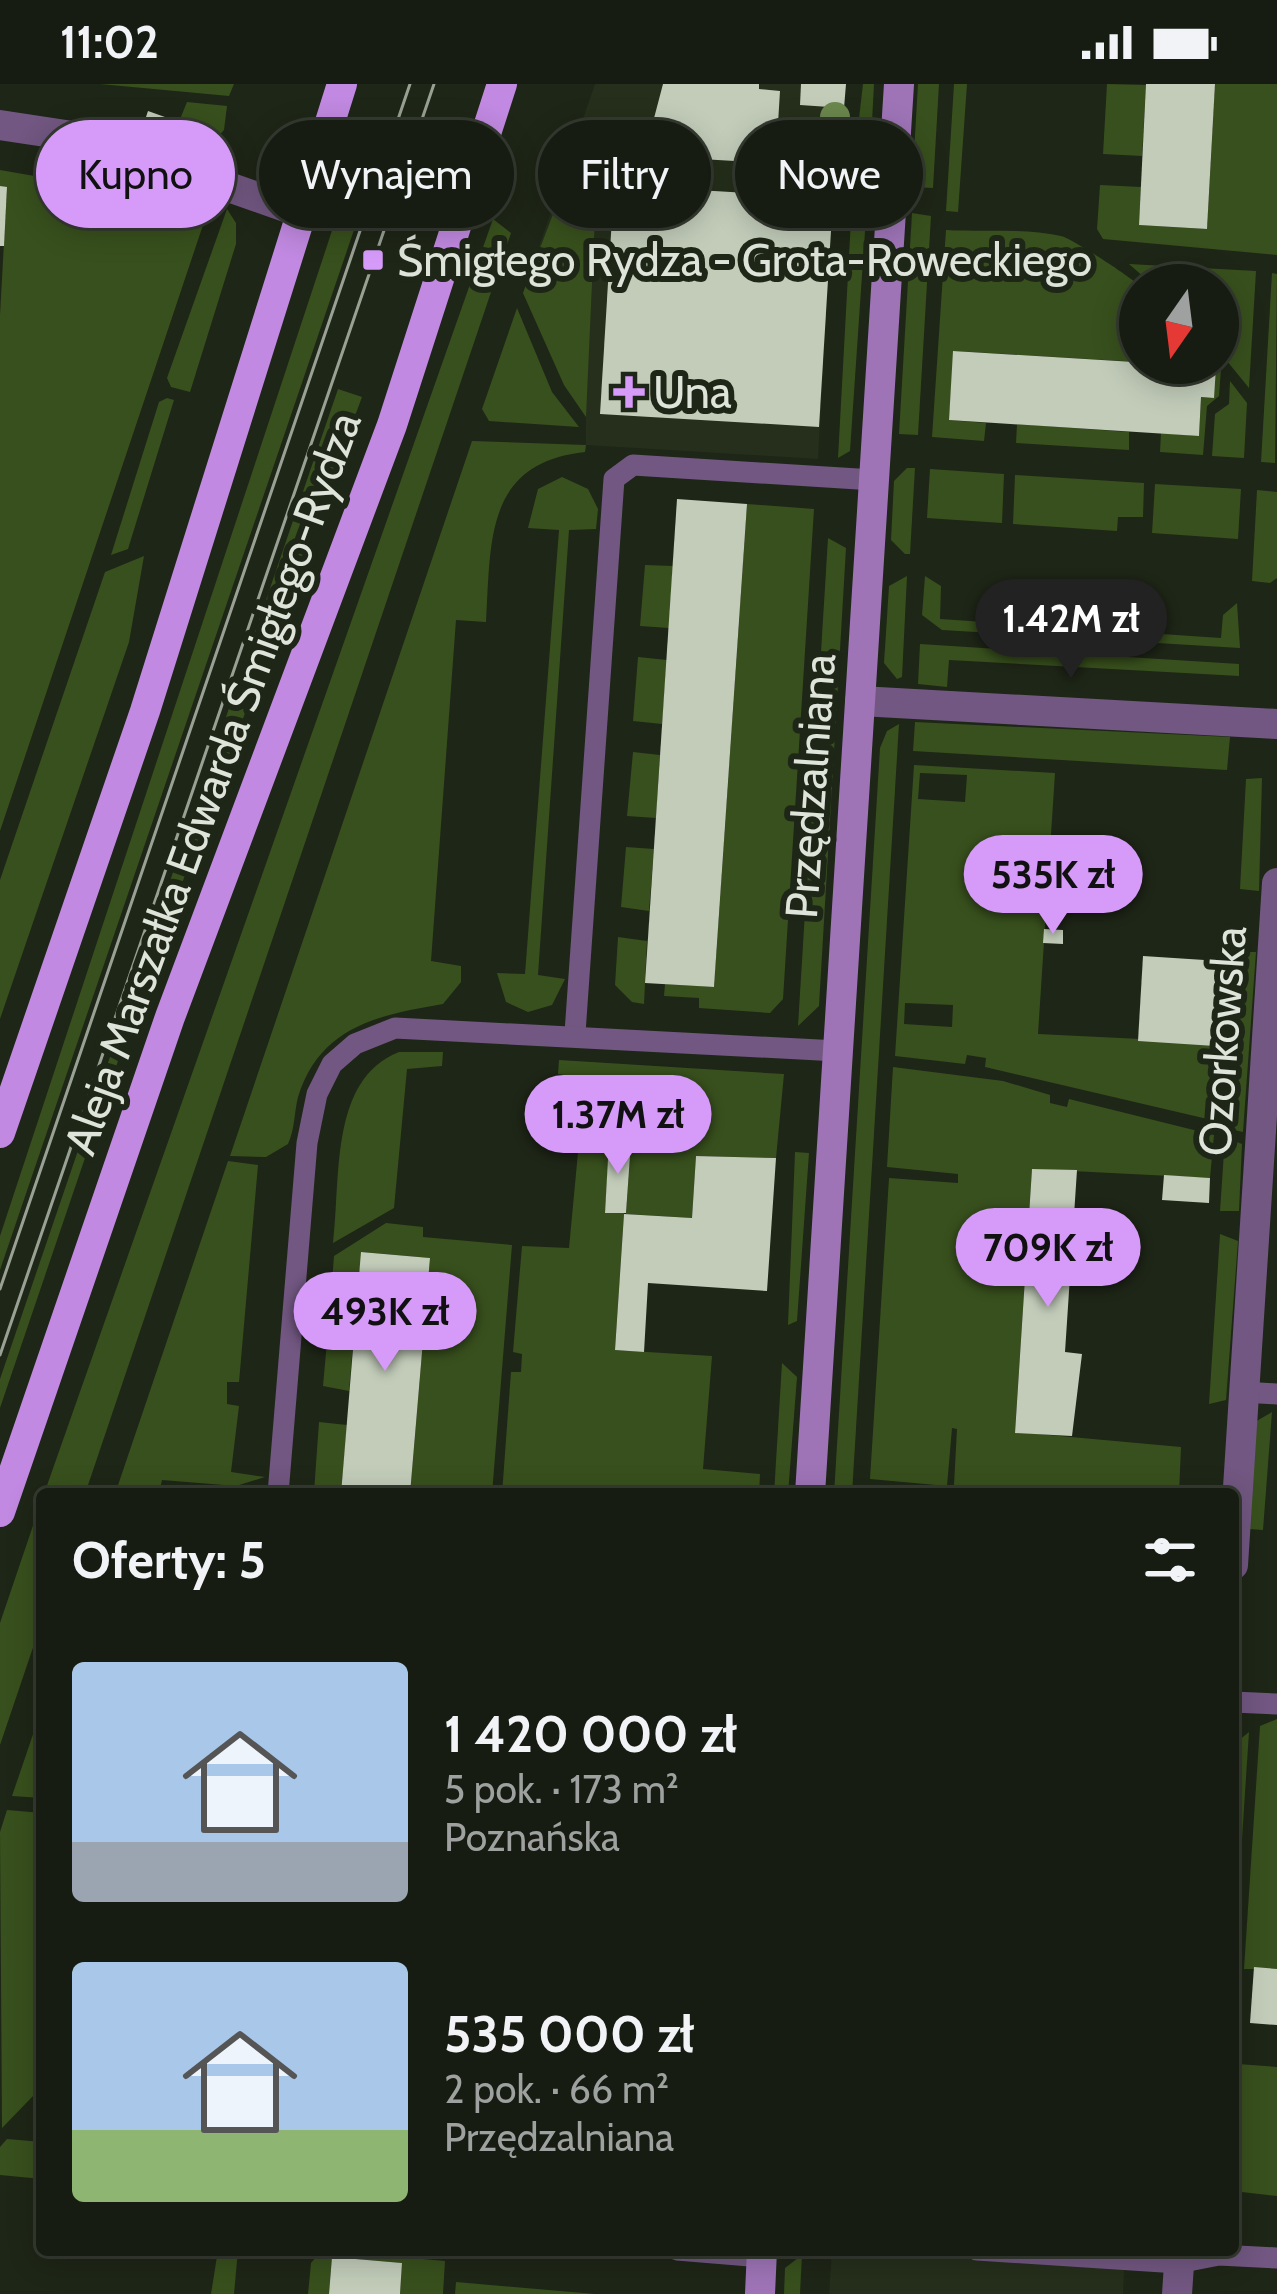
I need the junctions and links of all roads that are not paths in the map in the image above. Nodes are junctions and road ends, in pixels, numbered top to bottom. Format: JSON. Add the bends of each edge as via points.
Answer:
{"nodes":[{"id":1,"x":343,"y":84,"type":"edge"},
{"id":2,"x":502,"y":84,"type":"edge"},
{"id":3,"x":899,"y":84,"type":"edge"},
{"id":4,"x":331,"y":120,"type":"edge"},
{"id":5,"x":0,"y":125,"type":"edge"},
{"id":6,"x":259,"y":198,"type":"edge"},
{"id":7,"x":295,"y":228,"type":"edge"},
{"id":8,"x":874,"y":480,"type":"junction"},
{"id":9,"x":860,"y":701,"type":"junction"},
{"id":10,"x":1277,"y":724,"type":"edge"},
{"id":11,"x":1277,"y":883,"type":"edge"},
{"id":12,"x":575,"y":1033,"type":"junction"},
{"id":13,"x":838,"y":1051,"type":"junction"},
{"id":14,"x":0,"y":1133,"type":"edge"},
{"id":15,"x":1243,"y":1392,"type":"junction"},
{"id":16,"x":1277,"y":1394,"type":"edge"},
{"id":17,"x":278,"y":1488,"type":"edge"},
{"id":18,"x":810,"y":1488,"type":"edge"},
{"id":19,"x":1237,"y":1488,"type":"edge"},
{"id":20,"x":0,"y":1512,"type":"edge"},
{"id":21,"x":1239,"y":1702,"type":"edge"},
{"id":22,"x":1277,"y":1704,"type":"edge"},
{"id":23,"x":762,"y":2256,"type":"edge"},
{"id":24,"x":1179,"y":2256,"type":"edge"},
{"id":25,"x":1238,"y":2256,"type":"edge"},
{"id":26,"x":1277,"y":2258,"type":"edge"},
{"id":27,"x":760,"y":2294,"type":"edge"},
{"id":28,"x":1177,"y":2294,"type":"edge"}],
"edges":[{"from":1,"to":4,"type":"main road","name":"Aleja Marszałka Edwarda Śmigłego-Rydza"},
{"from":2,"to":20,"type":"main road","name":"Aleja Marszałka Edwarda Śmigłego-Rydza","via":[[392,425],[177,997]]},
{"from":3,"to":8,"type":"street","name":"Przędzalniana"},
{"from":5,"to":6,"type":"street","via":[[92,139]]},
{"from":7,"to":14,"type":"main road","name":"Aleja Marszałka Edwarda Śmigłego-Rydza","via":[[145,711]]},
{"from":8,"to":9,"type":"street","name":"Przędzalniana"},
{"from":8,"to":12,"type":"lane","via":[[633,465],[614,479]]},
{"from":9,"to":10,"type":"street"},
{"from":9,"to":13,"type":"street","name":"Przędzalniana"},
{"from":11,"to":15,"type":"street","name":"Ozorkowska"},
{"from":12,"to":13,"type":"lane"},
{"from":12,"to":17,"type":"lane","via":[[395,1028],[332,1064],[307,1143]]},
{"from":13,"to":18,"type":"street","name":"Przędzalniana"},
{"from":15,"to":16,"type":"lane"},
{"from":15,"to":19,"type":"street","name":"Ozorkowska"},
{"from":21,"to":22,"type":"lane"},
{"from":23,"to":27,"type":"street"},
{"from":24,"to":28,"type":"street"},
{"from":25,"to":26,"type":"lane"}]}
